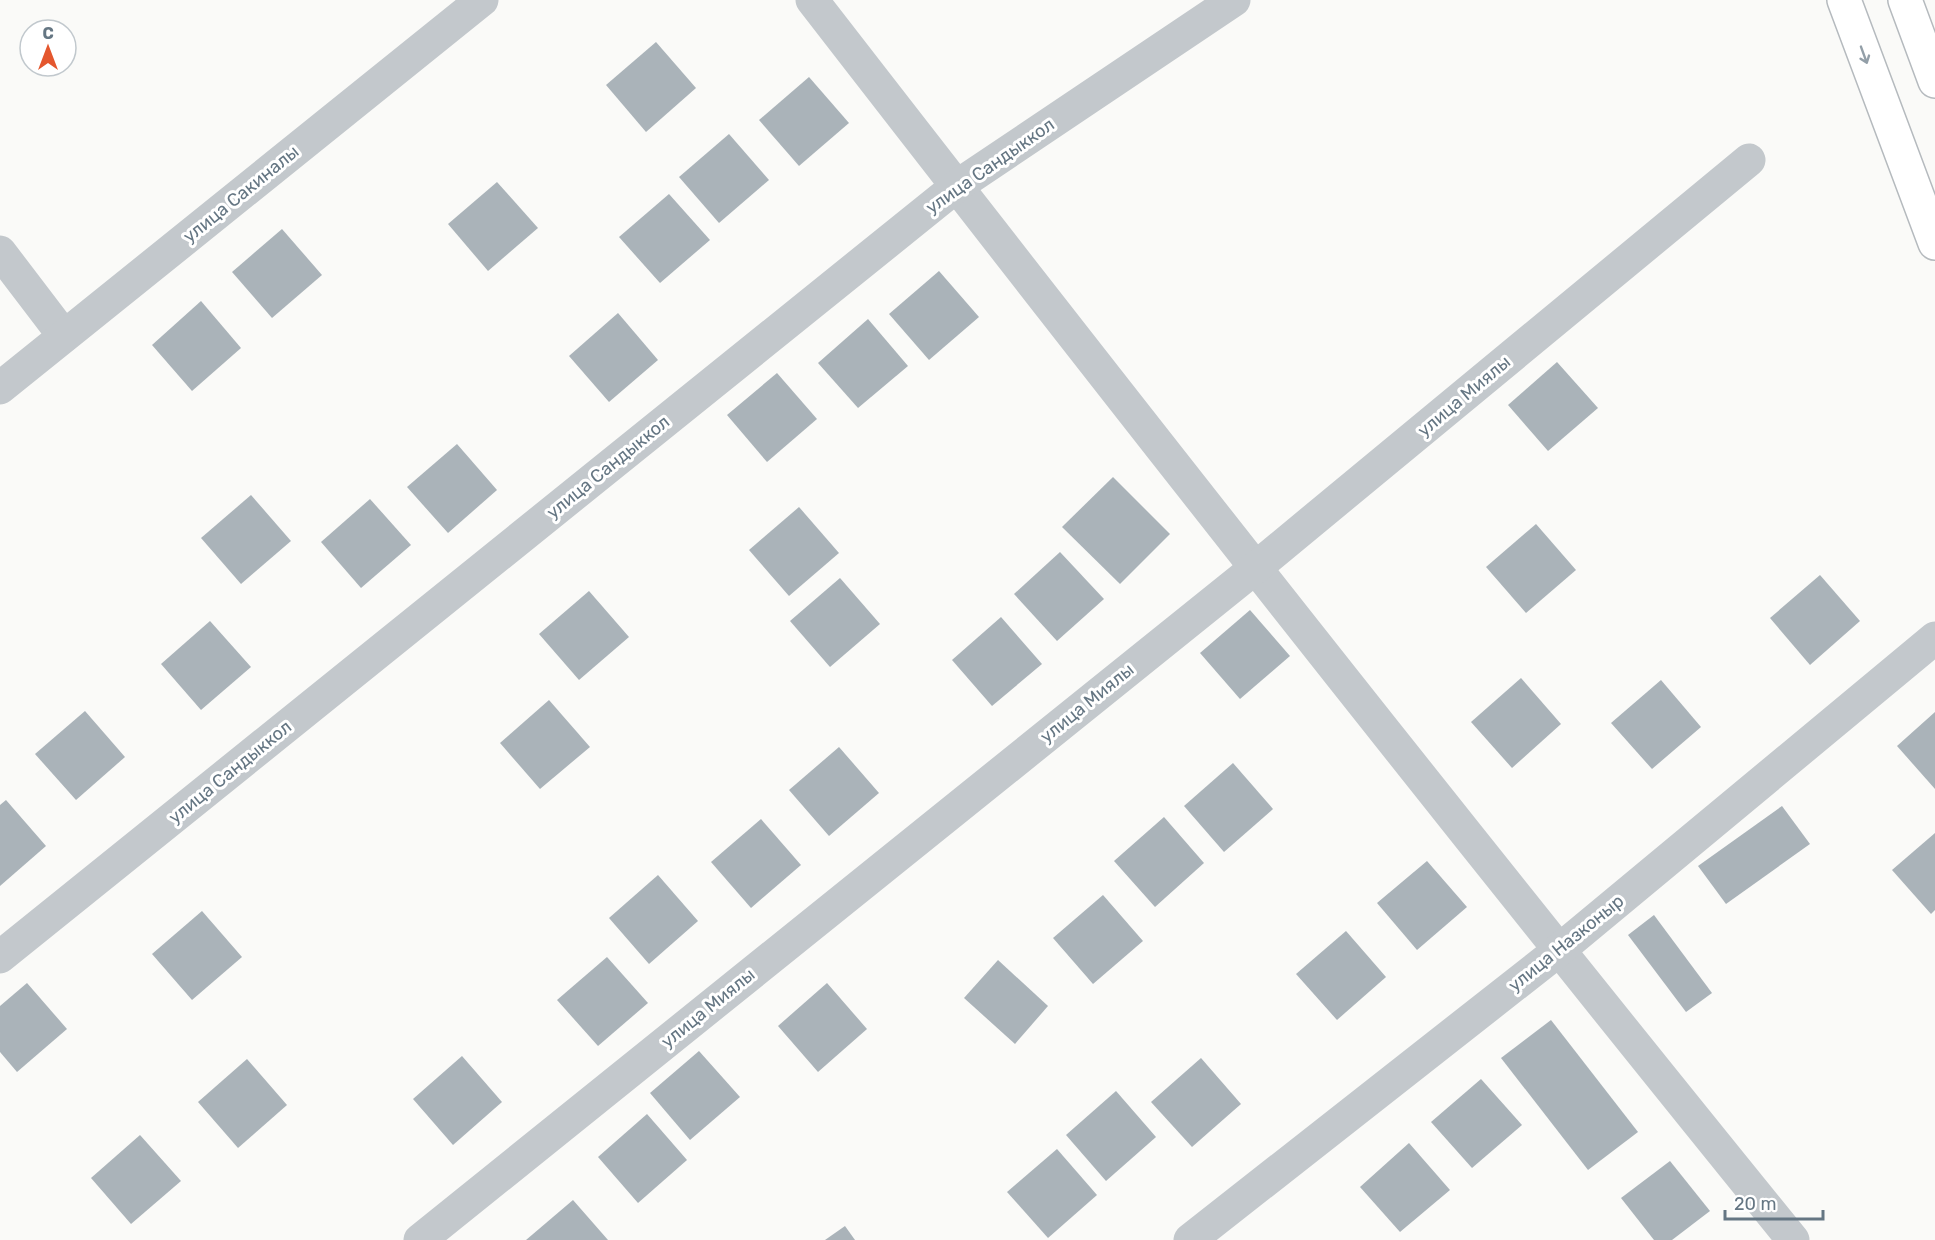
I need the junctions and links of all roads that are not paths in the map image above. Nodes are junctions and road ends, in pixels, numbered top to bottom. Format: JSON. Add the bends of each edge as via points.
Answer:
{"nodes":[{"id":1,"x":482,"y":0,"type":"edge"},
{"id":2,"x":812,"y":0,"type":"edge"},
{"id":3,"x":1234,"y":0,"type":"edge"},
{"id":4,"x":1844,"y":0,"type":"edge"},
{"id":5,"x":1905,"y":0,"type":"edge"},
{"id":6,"x":1935,"y":81,"type":"edge"},
{"id":7,"x":1749,"y":160,"type":"dead end"},
{"id":8,"x":957,"y":186,"type":"junction"},
{"id":9,"x":1935,"y":243,"type":"edge"},
{"id":10,"x":0,"y":252,"type":"edge"},
{"id":11,"x":64,"y":336,"type":"junction"},
{"id":12,"x":0,"y":388,"type":"edge"},
{"id":13,"x":1254,"y":568,"type":"junction"},
{"id":14,"x":1935,"y":638,"type":"edge"},
{"id":15,"x":1558,"y":951,"type":"junction"},
{"id":16,"x":0,"y":957,"type":"edge"},
{"id":17,"x":420,"y":1240,"type":"edge"},
{"id":18,"x":1190,"y":1240,"type":"edge"},
{"id":19,"x":1793,"y":1240,"type":"edge"}],
"edges":[{"from":1,"to":11,"type":"street","name":"улица Сакиналы"},
{"from":2,"to":8,"type":"street"},
{"from":3,"to":8,"type":"street","name":"улица Сандыккол"},
{"from":4,"to":9,"type":"main road","one_way":true},
{"from":5,"to":6,"type":"main road"},
{"from":7,"to":13,"type":"street","name":"улица Миялы"},
{"from":8,"to":13,"type":"street"},
{"from":8,"to":16,"type":"street","name":"улица Сандыккол"},
{"from":10,"to":11,"type":"street"},
{"from":11,"to":12,"type":"street","name":"улица Сакиналы"},
{"from":13,"to":15,"type":"street"},
{"from":13,"to":17,"type":"street","name":"улица Миялы"},
{"from":14,"to":15,"type":"street","name":"улица Назконыр"},
{"from":15,"to":18,"type":"street","name":"улица Назконыр"},
{"from":15,"to":19,"type":"street"}]}
